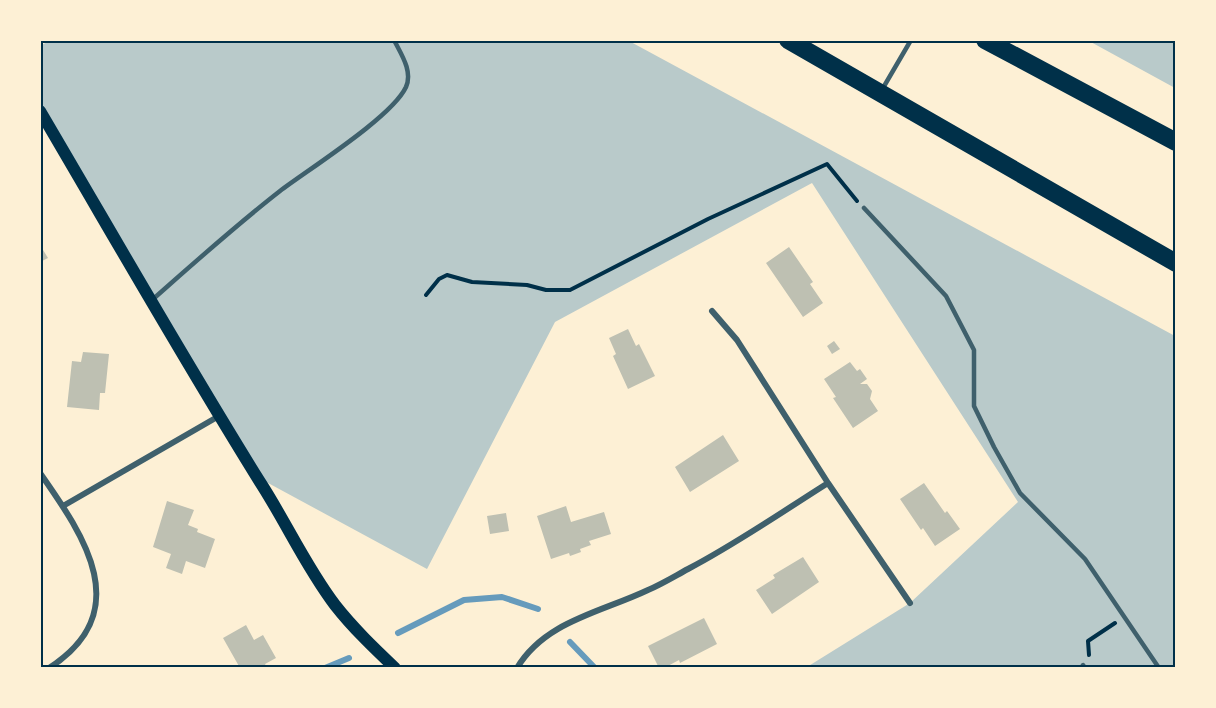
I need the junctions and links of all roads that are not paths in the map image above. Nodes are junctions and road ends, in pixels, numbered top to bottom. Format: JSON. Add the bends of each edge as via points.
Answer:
{"nodes":[{"id":1,"x":394,"y":40,"type":"edge"},
{"id":2,"x":788,"y":40,"type":"edge"},
{"id":3,"x":911,"y":40,"type":"edge"},
{"id":4,"x":986,"y":40,"type":"edge"},
{"id":5,"x":880,"y":93,"type":"junction"},
{"id":6,"x":40,"y":111,"type":"edge"},
{"id":7,"x":1176,"y":142,"type":"edge"},
{"id":8,"x":864,"y":208,"type":"road end"},
{"id":9,"x":1176,"y":263,"type":"edge"},
{"id":10,"x":152,"y":300,"type":"junction"},
{"id":11,"x":712,"y":311,"type":"dead end"},
{"id":12,"x":219,"y":416,"type":"junction"},
{"id":13,"x":40,"y":473,"type":"edge"},
{"id":14,"x":828,"y":483,"type":"junction"},
{"id":15,"x":63,"y":506,"type":"junction"},
{"id":16,"x":910,"y":603,"type":"dead end"},
{"id":17,"x":49,"y":668,"type":"edge"},
{"id":18,"x":395,"y":668,"type":"edge"},
{"id":19,"x":517,"y":668,"type":"edge"},
{"id":20,"x":1159,"y":668,"type":"edge"}],
"edges":[{"from":1,"to":10,"type":"lane","via":[[408,70],[399,99],[215,243]]},
{"from":2,"to":5,"type":"highway"},
{"from":3,"to":5,"type":"lane"},
{"from":4,"to":7,"type":"highway"},
{"from":5,"to":9,"type":"highway"},
{"from":6,"to":10,"type":"main road"},
{"from":8,"to":20,"type":"lane","via":[[946,296],[974,350],[974,406],[1020,493],[1085,559]]},
{"from":10,"to":12,"type":"main road"},
{"from":11,"to":14,"type":"street","via":[[737,339]]},
{"from":12,"to":15,"type":"street"},
{"from":12,"to":18,"type":"main road","via":[[335,605]]},
{"from":13,"to":15,"type":"street"},
{"from":14,"to":16,"type":"street"},
{"from":14,"to":19,"type":"street","via":[[690,568],[648,590],[564,624],[536,645]]},
{"from":15,"to":17,"type":"street","via":[[94,567],[96,608],[79,643]]}]}
